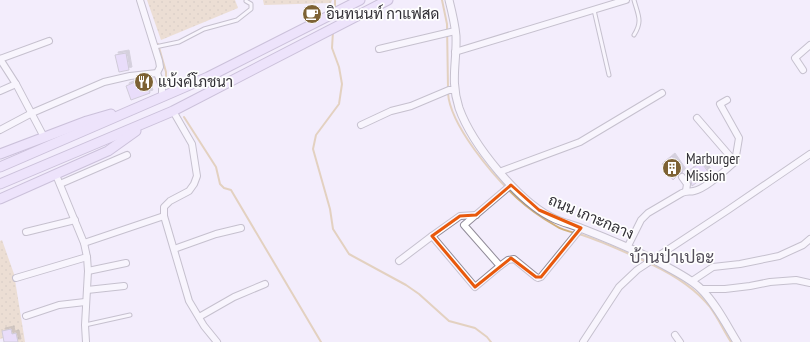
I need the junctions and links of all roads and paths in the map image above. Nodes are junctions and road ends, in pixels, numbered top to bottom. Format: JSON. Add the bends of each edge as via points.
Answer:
{"nodes":[{"id":1,"x":140,"y":0,"type":"edge"},
{"id":2,"x":360,"y":0,"type":"edge"},
{"id":3,"x":388,"y":0,"type":"edge"},
{"id":4,"x":449,"y":0,"type":"edge"},
{"id":5,"x":626,"y":0,"type":"edge"},
{"id":6,"x":634,"y":0,"type":"edge"},
{"id":7,"x":246,"y":1,"type":"edge"},
{"id":8,"x":594,"y":10,"type":"junction"},
{"id":9,"x":455,"y":31,"type":"junction"},
{"id":10,"x":634,"y":35,"type":"dead end"},
{"id":11,"x":49,"y":41,"type":"dead end"},
{"id":12,"x":810,"y":45,"type":"edge"},
{"id":13,"x":155,"y":48,"type":"junction"},
{"id":14,"x":380,"y":49,"type":"dead end"},
{"id":15,"x":455,"y":52,"type":"junction"},
{"id":16,"x":0,"y":59,"type":"edge"},
{"id":17,"x":803,"y":70,"type":"dead end"},
{"id":18,"x":157,"y":72,"type":"junction"},
{"id":19,"x":609,"y":75,"type":"dead end"},
{"id":20,"x":16,"y":84,"type":"junction"},
{"id":21,"x":0,"y":91,"type":"edge"},
{"id":22,"x":450,"y":91,"type":"junction"},
{"id":23,"x":662,"y":94,"type":"dead end"},
{"id":24,"x":162,"y":97,"type":"junction"},
{"id":25,"x":727,"y":100,"type":"dead end"},
{"id":26,"x":145,"y":104,"type":"junction"},
{"id":27,"x":174,"y":111,"type":"junction"},
{"id":28,"x":32,"y":113,"type":"junction"},
{"id":29,"x":697,"y":118,"type":"dead end"},
{"id":30,"x":153,"y":120,"type":"junction"},
{"id":31,"x":361,"y":125,"type":"dead end"},
{"id":32,"x":0,"y":130,"type":"edge"},
{"id":33,"x":44,"y":137,"type":"junction"},
{"id":34,"x":0,"y":154,"type":"edge"},
{"id":35,"x":810,"y":154,"type":"edge"},
{"id":36,"x":127,"y":155,"type":"dead end"},
{"id":37,"x":735,"y":162,"type":"junction"},
{"id":38,"x":0,"y":167,"type":"edge"},
{"id":39,"x":499,"y":172,"type":"junction"},
{"id":40,"x":56,"y":175,"type":"junction"},
{"id":41,"x":682,"y":177,"type":"dead end"},
{"id":42,"x":0,"y":184,"type":"edge"},
{"id":43,"x":60,"y":184,"type":"junction"},
{"id":44,"x":509,"y":187,"type":"junction"},
{"id":45,"x":686,"y":191,"type":"junction"},
{"id":46,"x":0,"y":199,"type":"edge"},
{"id":47,"x":476,"y":215,"type":"junction"},
{"id":48,"x":164,"y":216,"type":"junction"},
{"id":49,"x":75,"y":220,"type":"junction"},
{"id":50,"x":241,"y":228,"type":"dead end"},
{"id":51,"x":26,"y":232,"type":"dead end"},
{"id":52,"x":578,"y":232,"type":"junction"},
{"id":53,"x":432,"y":236,"type":"junction"},
{"id":54,"x":810,"y":239,"type":"edge"},
{"id":55,"x":84,"y":242,"type":"junction"},
{"id":56,"x":628,"y":246,"type":"junction"},
{"id":57,"x":174,"y":249,"type":"junction"},
{"id":58,"x":87,"y":257,"type":"junction"},
{"id":59,"x":399,"y":261,"type":"dead end"},
{"id":60,"x":649,"y":261,"type":"junction"},
{"id":61,"x":126,"y":263,"type":"dead end"},
{"id":62,"x":500,"y":266,"type":"junction"},
{"id":63,"x":88,"y":271,"type":"junction"},
{"id":64,"x":16,"y":278,"type":"dead end"},
{"id":65,"x":692,"y":281,"type":"junction"},
{"id":66,"x":810,"y":283,"type":"edge"},
{"id":67,"x":265,"y":284,"type":"dead end"},
{"id":68,"x":124,"y":286,"type":"dead end"},
{"id":69,"x":701,"y":289,"type":"junction"},
{"id":70,"x":87,"y":290,"type":"junction"},
{"id":71,"x":85,"y":302,"type":"junction"},
{"id":72,"x":130,"y":315,"type":"dead end"},
{"id":73,"x":26,"y":316,"type":"dead end"},
{"id":74,"x":199,"y":317,"type":"junction"},
{"id":75,"x":85,"y":325,"type":"junction"},
{"id":76,"x":675,"y":335,"type":"dead end"},
{"id":77,"x":86,"y":342,"type":"edge"},
{"id":78,"x":217,"y":342,"type":"edge"},
{"id":79,"x":582,"y":342,"type":"edge"},
{"id":80,"x":680,"y":342,"type":"edge"},
{"id":81,"x":737,"y":342,"type":"edge"}],
"edges":[{"from":1,"to":13,"type":"street"},
{"from":2,"to":24,"type":"main road","via":[[208,77]]},
{"from":3,"to":27,"type":"main road"},
{"from":4,"to":9,"type":"street","name":"ถนน เกาะกลาง"},
{"from":5,"to":8,"type":"street"},
{"from":6,"to":10,"type":"lane","via":[[640,22]]},
{"from":7,"to":13,"type":"lane","via":[[251,4],[251,9],[237,20],[204,28],[179,42]]},
{"from":8,"to":15,"type":"street"},
{"from":8,"to":19,"type":"lane"},
{"from":9,"to":14,"type":"street"},
{"from":9,"to":15,"type":"street","name":"ถนน เกาะกลาง"},
{"from":11,"to":16,"type":"street"},
{"from":12,"to":17,"type":"street","via":[[795,58]]},
{"from":13,"to":18,"type":"street","via":[[160,67]]},
{"from":15,"to":22,"type":"street","name":"ถนน เกาะกลาง"},
{"from":16,"to":20,"type":"street"},
{"from":18,"to":24,"type":"street","via":[[162,86]]},
{"from":18,"to":28,"type":"street","via":[[104,82]]},
{"from":20,"to":21,"type":"street"},
{"from":20,"to":28,"type":"street"},
{"from":22,"to":31,"type":"street","via":[[392,111]]},
{"from":22,"to":39,"type":"street","name":"ถนน เกาะกลาง","via":[[481,149]]},
{"from":23,"to":39,"type":"street","via":[[580,142]]},
{"from":24,"to":26,"type":"main road"},
{"from":25,"to":37,"type":"street","via":[[720,104],[739,138]]},
{"from":26,"to":33,"type":"main road","via":[[86,121]]},
{"from":26,"to":38,"type":"main road"},
{"from":27,"to":30,"type":"main road"},
{"from":27,"to":48,"type":"street","via":[[192,144],[197,176],[189,191],[164,207]]},
{"from":28,"to":32,"type":"street"},
{"from":28,"to":33,"type":"street"},
{"from":29,"to":37,"type":"street"},
{"from":30,"to":40,"type":"main road","via":[[108,151]]},
{"from":30,"to":42,"type":"main road"},
{"from":33,"to":34,"type":"main road"},
{"from":35,"to":60,"type":"street"},
{"from":36,"to":43,"type":"street"},
{"from":37,"to":45,"type":"street","via":[[704,187],[693,192]]},
{"from":39,"to":44,"type":"street","name":"ถนน เกาะกลาง"},
{"from":40,"to":43,"type":"street"},
{"from":40,"to":46,"type":"main road"},
{"from":41,"to":45,"type":"street","via":[[687,184]]},
{"from":43,"to":49,"type":"street"},
{"from":44,"to":47,"type":"street"},
{"from":44,"to":52,"type":"street","name":"ถนน เกาะกลาง","via":[[539,210]]},
{"from":45,"to":56,"type":"street","via":[[648,213],[641,220]]},
{"from":47,"to":53,"type":"street","via":[[460,216]]},
{"from":47,"to":62,"type":"street","via":[[464,225]]},
{"from":48,"to":55,"type":"street"},
{"from":48,"to":57,"type":"street"},
{"from":49,"to":51,"type":"street"},
{"from":49,"to":55,"type":"street"},
{"from":50,"to":57,"type":"street"},
{"from":52,"to":56,"type":"street","name":"ถนน เกาะกลาง"},
{"from":52,"to":62,"type":"street","via":[[538,278],[514,259]]},
{"from":53,"to":59,"type":"street"},
{"from":53,"to":62,"type":"street","via":[[475,287]]},
{"from":54,"to":65,"type":"street","via":[[779,256],[713,267]]},
{"from":55,"to":58,"type":"street"},
{"from":56,"to":60,"type":"street","name":"ถนน เกาะกลาง"},
{"from":57,"to":74,"type":"street","via":[[189,301]]},
{"from":58,"to":63,"type":"street"},
{"from":58,"to":64,"type":"street"},
{"from":60,"to":65,"type":"street","name":"ถนน เกาะกลาง"},
{"from":60,"to":79,"type":"street","via":[[619,287]]},
{"from":61,"to":63,"type":"street"},
{"from":63,"to":70,"type":"street"},
{"from":65,"to":69,"type":"street","name":"ถนน เกาะกลาง"},
{"from":66,"to":69,"type":"street","via":[[796,280],[725,289]]},
{"from":67,"to":74,"type":"street","via":[[234,296]]},
{"from":68,"to":70,"type":"street"},
{"from":69,"to":81,"type":"street","name":"ถนน เกาะกลาง"},
{"from":70,"to":71,"type":"street"},
{"from":71,"to":73,"type":"street","via":[[59,305]]},
{"from":71,"to":75,"type":"street"},
{"from":72,"to":75,"type":"lane"},
{"from":74,"to":78,"type":"street"},
{"from":75,"to":77,"type":"street"},
{"from":76,"to":80,"type":"street"}]}
